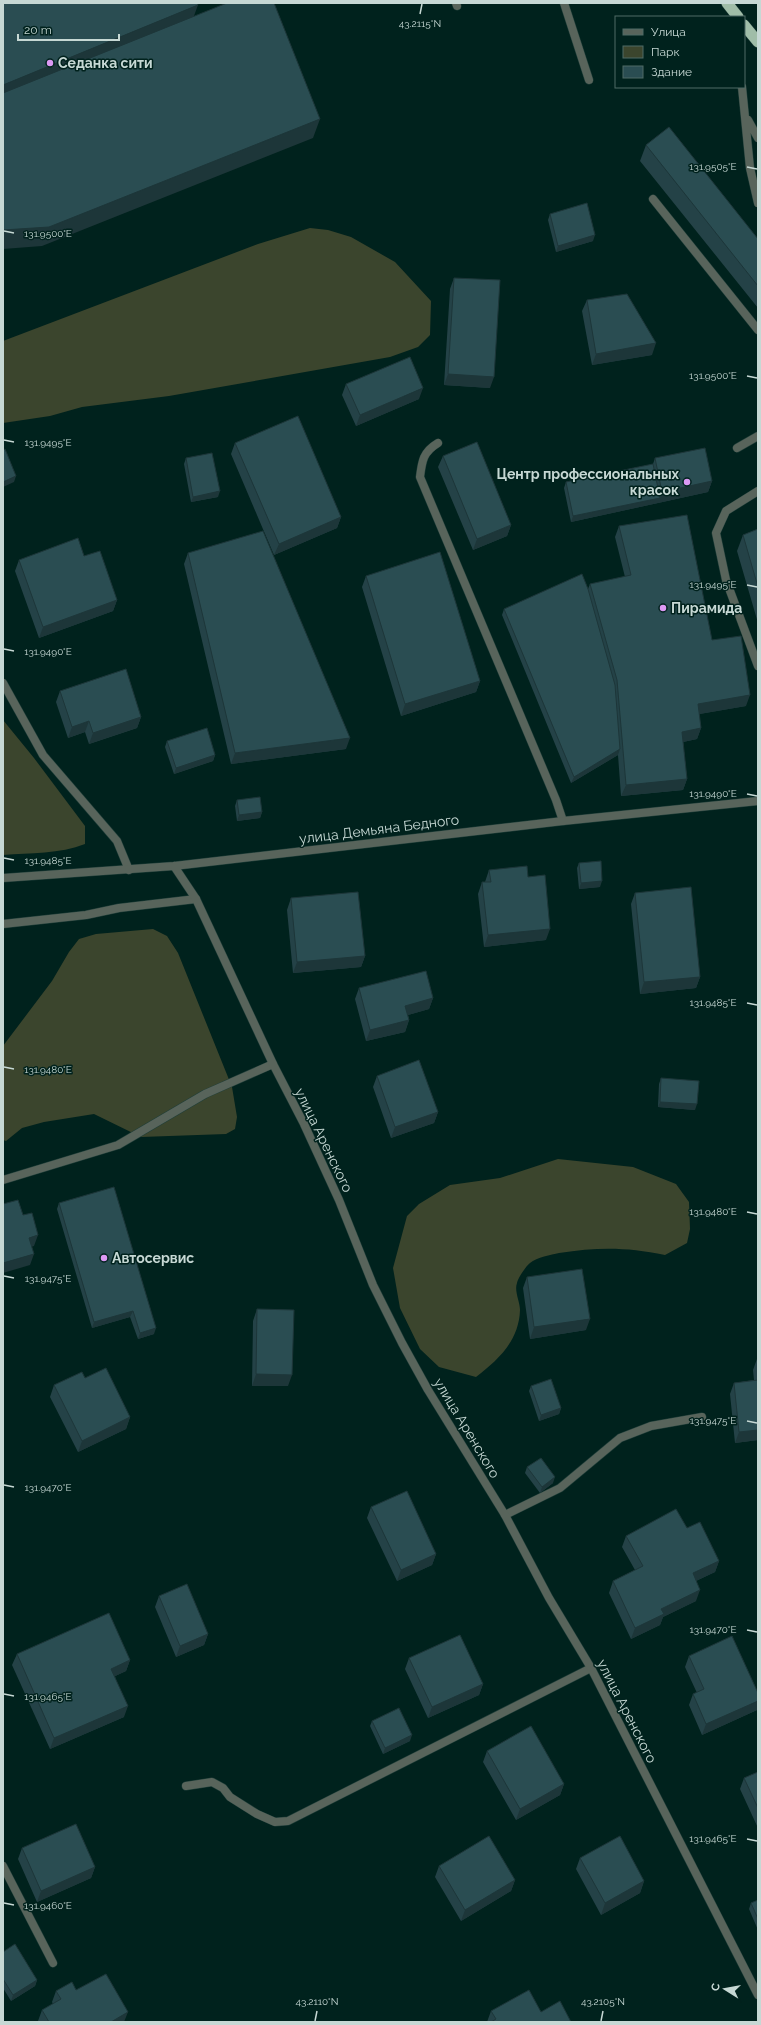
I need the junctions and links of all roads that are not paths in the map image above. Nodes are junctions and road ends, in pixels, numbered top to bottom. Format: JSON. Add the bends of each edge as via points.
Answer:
{"nodes":[{"id":1,"x":564,"y":3,"type":"edge"},
{"id":2,"x":729,"y":9,"type":"edge"},
{"id":3,"x":737,"y":16,"type":"edge"},
{"id":4,"x":745,"y":26,"type":"edge"},
{"id":5,"x":758,"y":42,"type":"edge"},
{"id":6,"x":589,"y":80,"type":"dead end"},
{"id":7,"x":742,"y":88,"type":"edge"},
{"id":8,"x":746,"y":117,"type":"junction"},
{"id":9,"x":758,"y":138,"type":"edge"},
{"id":10,"x":653,"y":199,"type":"dead end"},
{"id":11,"x":758,"y":203,"type":"edge"},
{"id":12,"x":758,"y":330,"type":"edge"},
{"id":13,"x":758,"y":436,"type":"edge"},
{"id":14,"x":438,"y":444,"type":"dead end"},
{"id":15,"x":737,"y":448,"type":"dead end"},
{"id":16,"x":758,"y":491,"type":"edge"},
{"id":17,"x":758,"y":666,"type":"edge"},
{"id":18,"x":3,"y":682,"type":"edge"},
{"id":19,"x":758,"y":801,"type":"edge"},
{"id":20,"x":563,"y":821,"type":"junction"},
{"id":21,"x":174,"y":866,"type":"junction"},
{"id":22,"x":129,"y":870,"type":"junction"},
{"id":23,"x":3,"y":878,"type":"edge"},
{"id":24,"x":196,"y":899,"type":"junction"},
{"id":25,"x":3,"y":924,"type":"edge"},
{"id":26,"x":273,"y":1064,"type":"junction"},
{"id":27,"x":3,"y":1180,"type":"edge"},
{"id":28,"x":702,"y":1417,"type":"dead end"},
{"id":29,"x":505,"y":1515,"type":"junction"},
{"id":30,"x":591,"y":1668,"type":"junction"},
{"id":31,"x":186,"y":1786,"type":"dead end"},
{"id":32,"x":3,"y":1866,"type":"edge"},
{"id":33,"x":53,"y":1963,"type":"dead end"},
{"id":34,"x":758,"y":1995,"type":"edge"}],
"edges":[{"from":1,"to":6,"type":"street"},
{"from":2,"to":3,"type":"highway"},
{"from":4,"to":5,"type":"highway"},
{"from":7,"to":8,"type":"street"},
{"from":8,"to":9,"type":"street"},
{"from":8,"to":11,"type":"street","via":[[750,168]]},
{"from":10,"to":12,"type":"street"},
{"from":13,"to":15,"type":"street"},
{"from":14,"to":20,"type":"street","via":[[428,449],[422,460],[420,477]]},
{"from":16,"to":17,"type":"street","via":[[726,511],[716,532],[726,580]]},
{"from":18,"to":22,"type":"street","via":[[42,755],[117,841]]},
{"from":19,"to":20,"type":"street","name":"улица Демьяна Бедного"},
{"from":20,"to":21,"type":"street","name":"улица Демьяна Бедного"},
{"from":21,"to":22,"type":"street","name":"улица Демьяна Бедного"},
{"from":21,"to":24,"type":"street","name":"улица Аренского"},
{"from":22,"to":23,"type":"street","name":"улица Демьяна Бедного"},
{"from":24,"to":25,"type":"street"},
{"from":24,"to":26,"type":"street","name":"улица Аренского"},
{"from":26,"to":27,"type":"street","via":[[205,1094],[118,1145]]},
{"from":26,"to":29,"type":"street","name":"улица Аренского","via":[[304,1124],[339,1200],[373,1285],[402,1343]]},
{"from":28,"to":29,"type":"street","via":[[650,1426],[620,1438],[560,1488]]},
{"from":29,"to":30,"type":"street","name":"улица Аренского","via":[[549,1598]]},
{"from":30,"to":31,"type":"street","via":[[288,1821],[275,1822],[257,1814],[212,1782]]},
{"from":30,"to":34,"type":"street","name":"улица Аренского"},
{"from":32,"to":33,"type":"street"}]}
